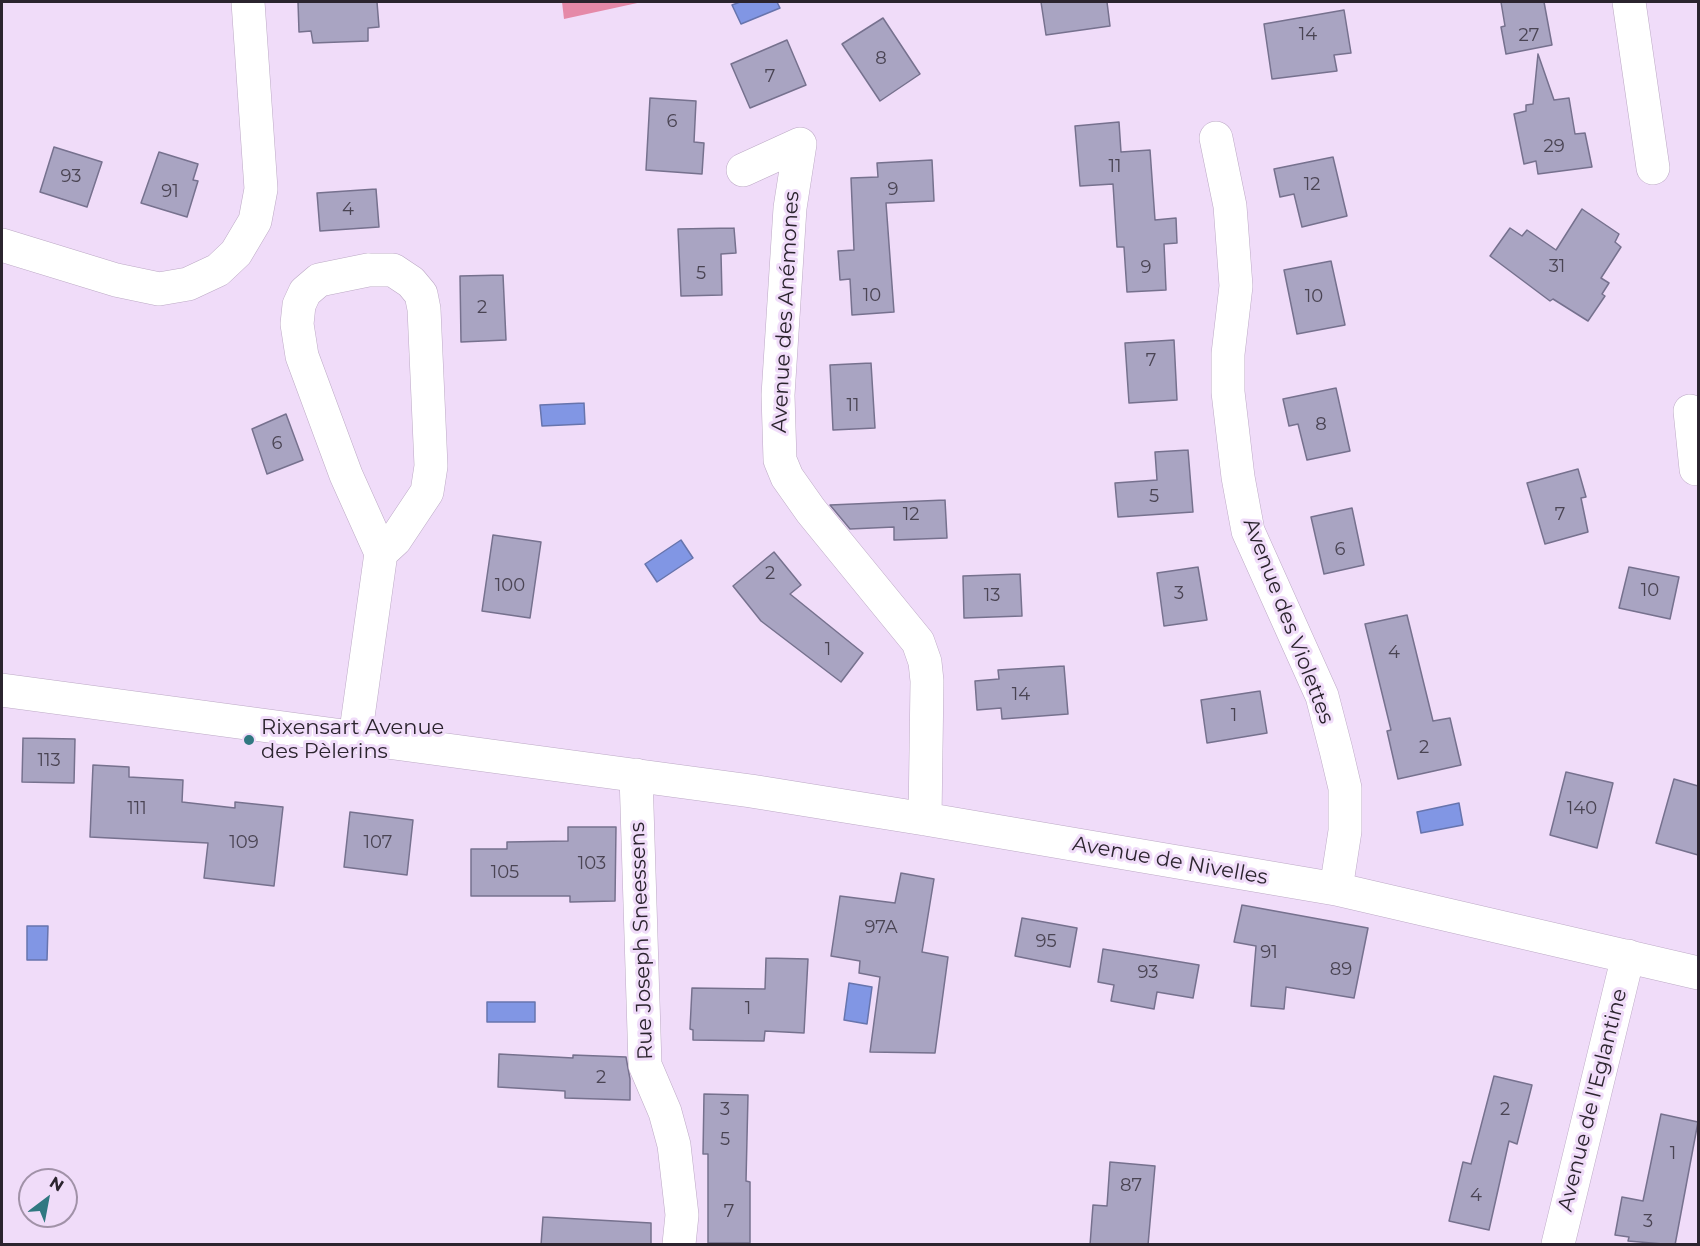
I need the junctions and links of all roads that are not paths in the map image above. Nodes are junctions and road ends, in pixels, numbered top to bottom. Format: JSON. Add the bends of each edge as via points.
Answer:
{"nodes":[{"id":1,"x":248,"y":2,"type":"edge"},
{"id":2,"x":1629,"y":2,"type":"edge"},
{"id":3,"x":1216,"y":138,"type":"dead end"},
{"id":4,"x":1653,"y":168,"type":"dead end"},
{"id":5,"x":743,"y":170,"type":"dead end"},
{"id":6,"x":2,"y":245,"type":"edge"},
{"id":7,"x":1690,"y":411,"type":"dead end"},
{"id":8,"x":1698,"y":470,"type":"edge"},
{"id":9,"x":361,"y":508,"type":"junction"},
{"id":10,"x":415,"y":511,"type":"junction"},
{"id":11,"x":381,"y":553,"type":"junction"},
{"id":12,"x":2,"y":690,"type":"edge"},
{"id":13,"x":355,"y":738,"type":"junction"},
{"id":14,"x":636,"y":775,"type":"junction"},
{"id":15,"x":925,"y":819,"type":"junction"},
{"id":16,"x":1336,"y":890,"type":"junction"},
{"id":17,"x":1628,"y":956,"type":"junction"},
{"id":18,"x":1698,"y":973,"type":"edge"},
{"id":19,"x":679,"y":1245,"type":"edge"},
{"id":20,"x":1558,"y":1245,"type":"edge"}],
"edges":[{"from":1,"to":6,"type":"street","via":[[261,189],[255,221],[236,253],[218,270],[188,284],[159,289]]},
{"from":2,"to":4,"type":"street"},
{"from":3,"to":16,"type":"street","name":"Avenue des Violettes","via":[[1230,206],[1236,286],[1228,392],[1238,477],[1248,531],[1322,696],[1336,750],[1345,798],[1345,831]]},
{"from":5,"to":15,"type":"street","name":"Avenue des Anémones","via":[[800,144],[790,208],[778,395],[780,460],[811,511],[918,642],[926,662],[927,681]]},
{"from":7,"to":8,"type":"street"},
{"from":9,"to":10,"type":"street"},
{"from":9,"to":10,"type":"street","via":[[302,356],[298,315],[306,292],[319,280],[393,270],[421,294],[424,309],[431,466],[427,492]]},
{"from":9,"to":11,"type":"street"},
{"from":10,"to":11,"type":"street"},
{"from":11,"to":13,"type":"street"},
{"from":12,"to":13,"type":"street","name":"Avenue de Nivelles"},
{"from":13,"to":14,"type":"street","name":"Avenue de Nivelles"},
{"from":14,"to":15,"type":"street","name":"Avenue de Nivelles"},
{"from":14,"to":19,"type":"street","name":"Rue Joseph Sneessens","via":[[645,1065],[674,1145],[682,1206]]},
{"from":15,"to":16,"type":"street","name":"Avenue de Nivelles"},
{"from":16,"to":17,"type":"street","name":"Avenue de Nivelles"},
{"from":17,"to":18,"type":"street","name":"Avenue de Nivelles"},
{"from":17,"to":20,"type":"street","name":"Avenue de l'Eglantine"}]}
